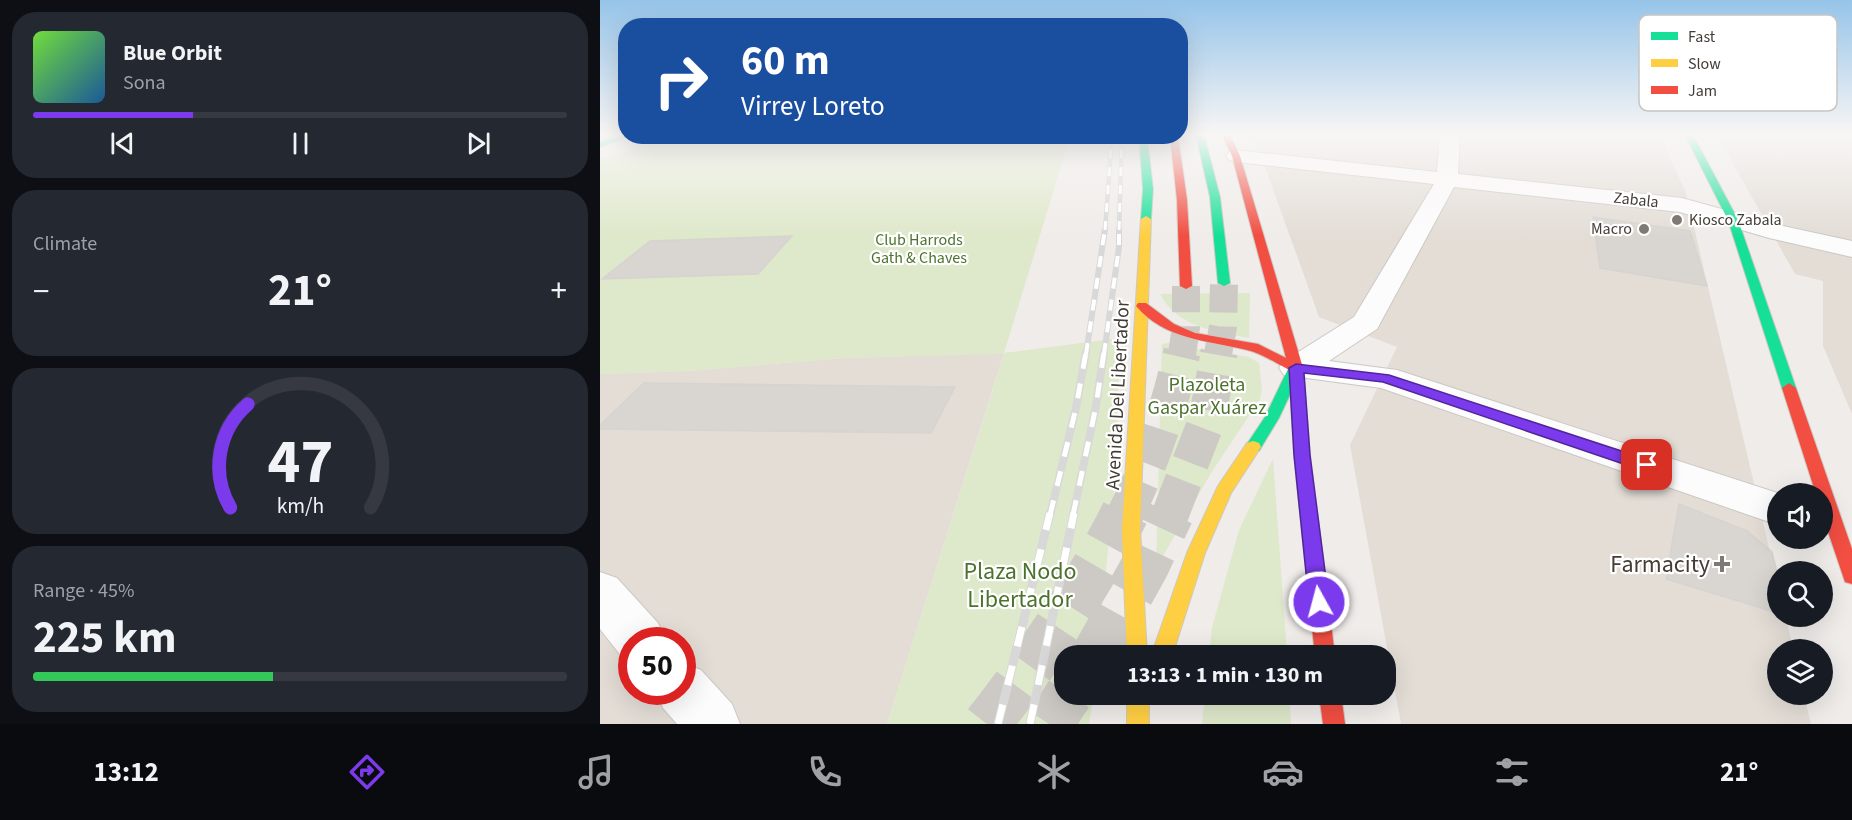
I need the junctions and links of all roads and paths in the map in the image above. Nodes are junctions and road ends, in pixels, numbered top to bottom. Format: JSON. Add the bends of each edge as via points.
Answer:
{"nodes":[{"id":1,"x":1146,"y":169,"type":"edge"},
{"id":2,"x":1178,"y":169,"type":"edge"},
{"id":3,"x":1208,"y":169,"type":"edge"},
{"id":4,"x":1240,"y":169,"type":"edge"},
{"id":5,"x":1348,"y":169,"type":"edge"},
{"id":6,"x":1448,"y":169,"type":"edge"},
{"id":7,"x":1706,"y":169,"type":"edge"},
{"id":8,"x":1447,"y":180,"type":"junction"},
{"id":9,"x":1733,"y":220,"type":"junction"},
{"id":10,"x":1852,"y":249,"type":"edge"},
{"id":11,"x":1224,"y":283,"type":"tunnel mouth"},
{"id":12,"x":1186,"y":286,"type":"tunnel mouth"},
{"id":13,"x":1142,"y":306,"type":"junction"},
{"id":14,"x":1296,"y":368,"type":"junction"},
{"id":15,"x":1767,"y":505,"type":"edge"},
{"id":16,"x":1837,"y":529,"type":"edge"},
{"id":17,"x":1852,"y":576,"type":"edge"},
{"id":18,"x":600,"y":593,"type":"edge"},
{"id":19,"x":629,"y":627,"type":"edge"},
{"id":20,"x":1136,"y":645,"type":"edge"},
{"id":21,"x":1165,"y":645,"type":"edge"},
{"id":22,"x":1324,"y":645,"type":"edge"},
{"id":23,"x":696,"y":705,"type":"edge"},
{"id":24,"x":1138,"y":705,"type":"edge"},
{"id":25,"x":1144,"y":705,"type":"edge"},
{"id":26,"x":1331,"y":705,"type":"edge"},
{"id":27,"x":1139,"y":721,"type":"edge"},
{"id":28,"x":712,"y":724,"type":"edge"},
{"id":29,"x":1334,"y":724,"type":"edge"}],
"edges":[{"from":1,"to":13,"type":"main road","name":"Avenida Del Libertador"},
{"from":2,"to":12,"type":"main road"},
{"from":3,"to":11,"type":"main road"},
{"from":4,"to":14,"type":"main road"},
{"from":5,"to":8,"type":"street","name":"Zabala"},
{"from":6,"to":8,"type":"street"},
{"from":7,"to":9,"type":"main road"},
{"from":8,"to":9,"type":"street","name":"Zabala","via":[[1682,205]]},
{"from":8,"to":14,"type":"street","via":[[1366,323]]},
{"from":9,"to":10,"type":"street","name":"Zabala"},
{"from":9,"to":16,"type":"main road"},
{"from":13,"to":14,"type":"main road","via":[[1170,327],[1192,336],[1252,347]]},
{"from":13,"to":20,"type":"main road","name":"Avenida Del Libertador","via":[[1131,529]]},
{"from":14,"to":15,"type":"street","via":[[1384,378]]},
{"from":14,"to":21,"type":"main road","via":[[1272,418],[1224,491],[1196,553]]},
{"from":14,"to":22,"type":"main road"},
{"from":16,"to":17,"type":"main road"},
{"from":18,"to":19,"type":"street"},
{"from":23,"to":28,"type":"street"},
{"from":24,"to":27,"type":"main road"},
{"from":25,"to":27,"type":"main road"},
{"from":26,"to":29,"type":"main road"}]}
